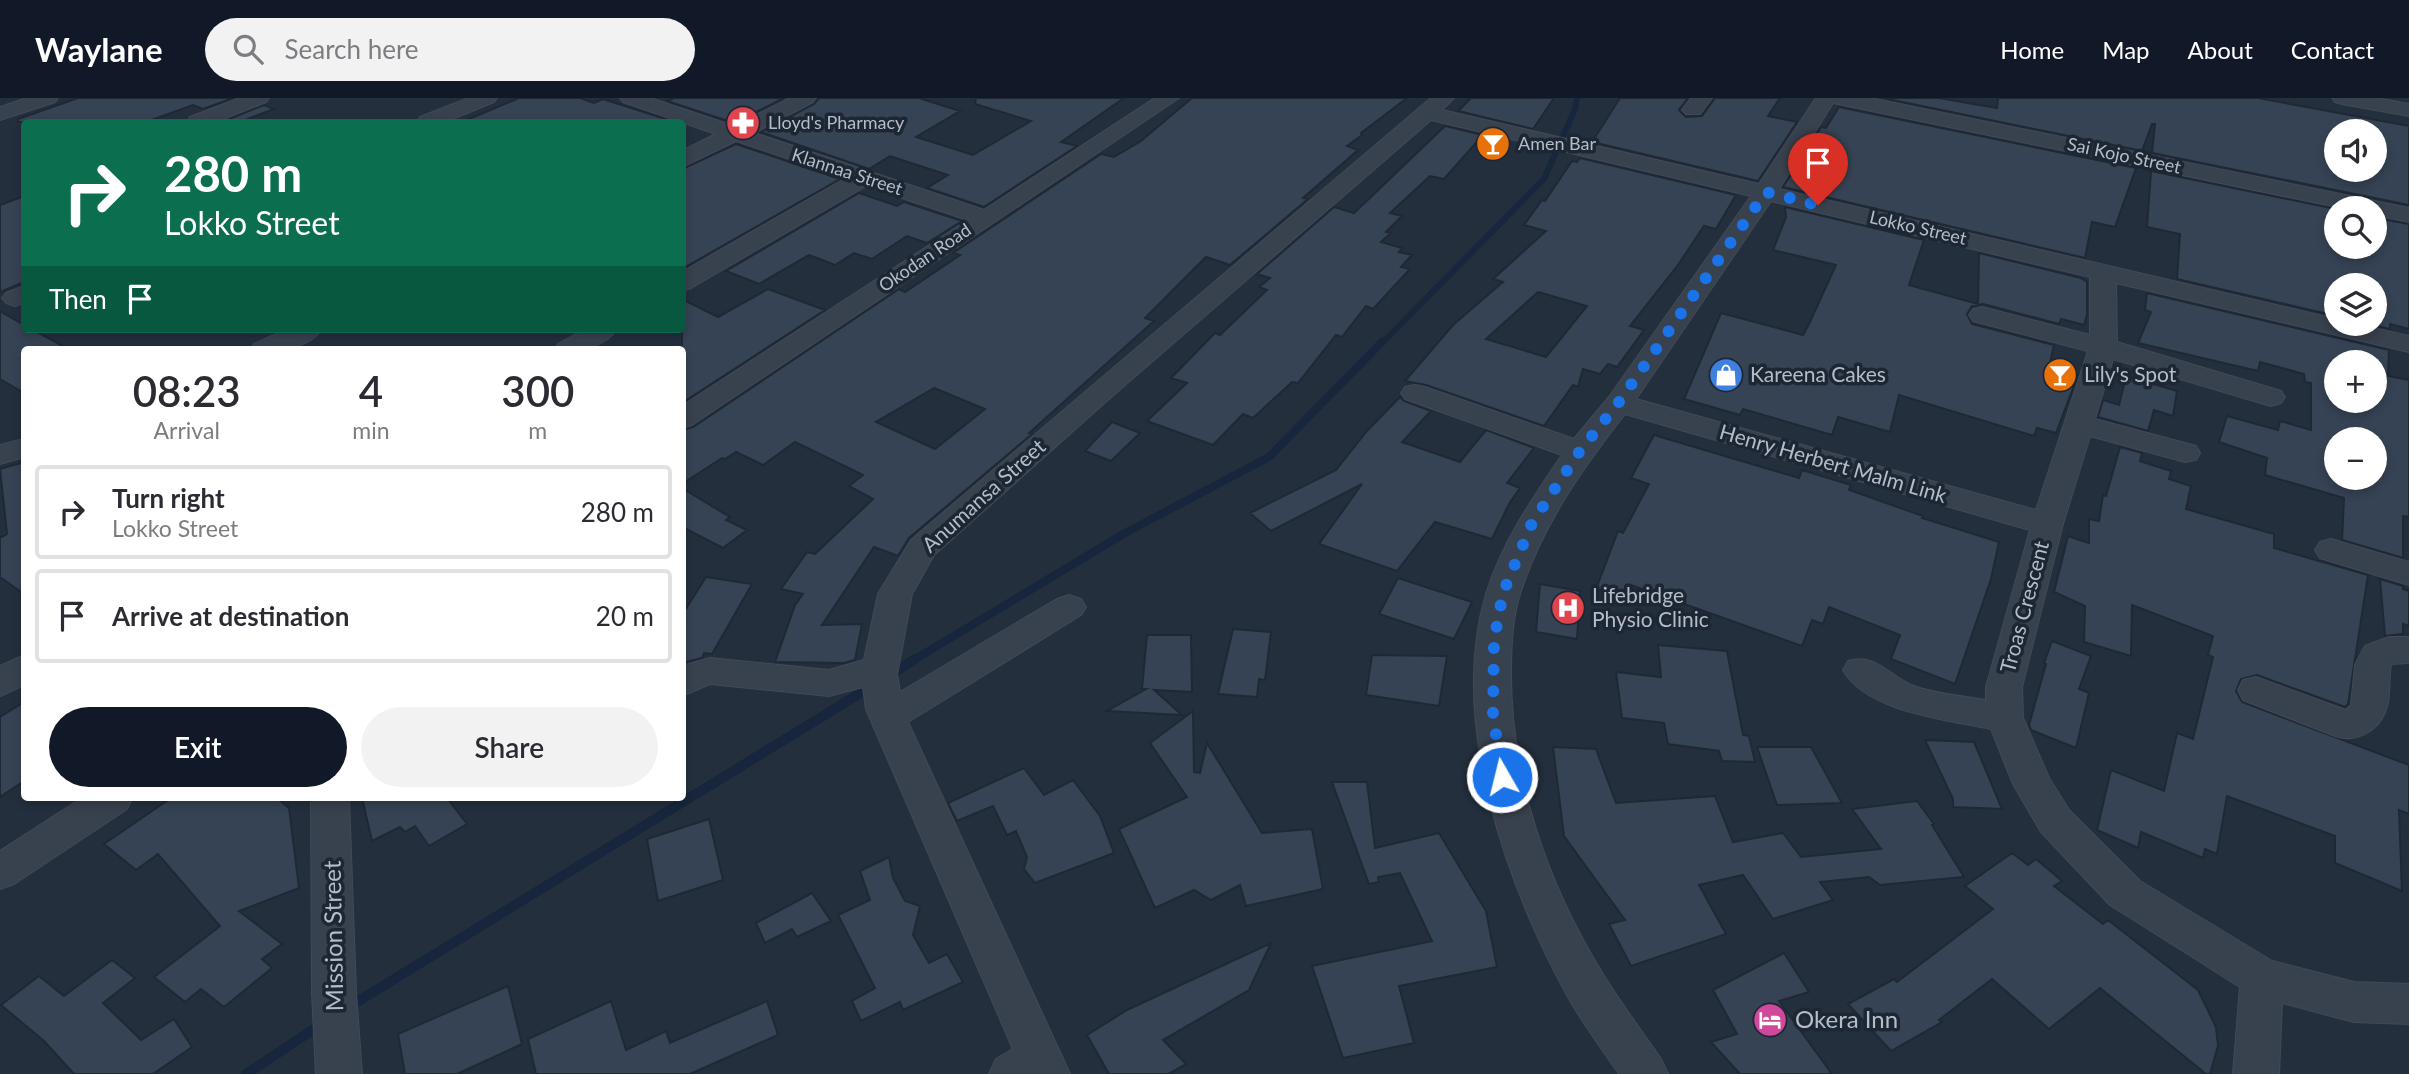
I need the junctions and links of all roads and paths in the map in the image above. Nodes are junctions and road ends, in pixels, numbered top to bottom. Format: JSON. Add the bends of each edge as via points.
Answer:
{"nodes":[{"id":1,"x":48,"y":98,"type":"edge"},
{"id":2,"x":259,"y":98,"type":"edge"},
{"id":3,"x":487,"y":98,"type":"edge"},
{"id":4,"x":630,"y":98,"type":"edge"},
{"id":5,"x":806,"y":98,"type":"edge"},
{"id":6,"x":1169,"y":98,"type":"edge"},
{"id":7,"x":1826,"y":98,"type":"edge"},
{"id":8,"x":1840,"y":98,"type":"edge"},
{"id":9,"x":2342,"y":98,"type":"edge"},
{"id":10,"x":1436,"y":105,"type":"edge"},
{"id":11,"x":2409,"y":110,"type":"edge"},
{"id":12,"x":0,"y":114,"type":"edge"},
{"id":13,"x":206,"y":119,"type":"edge"},
{"id":14,"x":435,"y":119,"type":"edge"},
{"id":15,"x":734,"y":135,"type":"junction"},
{"id":16,"x":686,"y":158,"type":"edge"},
{"id":17,"x":863,"y":177,"type":"junction"},
{"id":18,"x":1766,"y":192,"type":"junction"},
{"id":19,"x":2409,"y":215,"type":"edge"},
{"id":20,"x":985,"y":218,"type":"junction"},
{"id":21,"x":2103,"y":272,"type":"junction"},
{"id":22,"x":686,"y":281,"type":"edge"},
{"id":23,"x":1982,"y":315,"type":"dead end"},
{"id":24,"x":300,"y":333,"type":"edge"},
{"id":25,"x":597,"y":333,"type":"edge"},
{"id":26,"x":2409,"y":344,"type":"edge"},
{"id":27,"x":273,"y":346,"type":"edge"},
{"id":28,"x":575,"y":346,"type":"edge"},
{"id":29,"x":2103,"y":347,"type":"junction"},
{"id":30,"x":1415,"y":393,"type":"dead end"},
{"id":31,"x":2271,"y":397,"type":"dead end"},
{"id":32,"x":1619,"y":402,"type":"junction"},
{"id":33,"x":686,"y":416,"type":"edge"},
{"id":34,"x":2080,"y":424,"type":"junction"},
{"id":35,"x":21,"y":449,"type":"edge"},
{"id":36,"x":1580,"y":451,"type":"junction"},
{"id":37,"x":2185,"y":453,"type":"dead end"},
{"id":38,"x":0,"y":455,"type":"edge"},
{"id":39,"x":2047,"y":524,"type":"junction"},
{"id":40,"x":2331,"y":550,"type":"dead end"},
{"id":41,"x":2409,"y":574,"type":"edge"},
{"id":42,"x":1069,"y":607,"type":"dead end"},
{"id":43,"x":2409,"y":650,"type":"edge"},
{"id":44,"x":21,"y":670,"type":"edge"},
{"id":45,"x":1861,"y":670,"type":"dead end"},
{"id":46,"x":686,"y":681,"type":"edge"},
{"id":47,"x":0,"y":683,"type":"edge"},
{"id":48,"x":2256,"y":690,"type":"dead end"},
{"id":49,"x":883,"y":692,"type":"junction"},
{"id":50,"x":2005,"y":719,"type":"junction"},
{"id":51,"x":108,"y":801,"type":"edge"},
{"id":52,"x":330,"y":801,"type":"edge"},
{"id":53,"x":0,"y":872,"type":"edge"},
{"id":54,"x":2262,"y":978,"type":"junction"},
{"id":55,"x":2409,"y":1004,"type":"edge"},
{"id":56,"x":338,"y":1063,"type":"edge"},
{"id":57,"x":1033,"y":1069,"type":"edge"},
{"id":58,"x":1645,"y":1074,"type":"edge"},
{"id":59,"x":2256,"y":1074,"type":"edge"}],
"edges":[{"from":1,"to":12,"type":"street"},
{"from":2,"to":13,"type":"street"},
{"from":3,"to":14,"type":"street"},
{"from":4,"to":15,"type":"street","name":"Klannaa Street"},
{"from":5,"to":15,"type":"street"},
{"from":6,"to":20,"type":"street","name":"Okodan Road"},
{"from":7,"to":18,"type":"street"},
{"from":8,"to":19,"type":"street","name":"Sai Kojo Street"},
{"from":9,"to":11,"type":"street"},
{"from":10,"to":18,"type":"street","name":"Lokko Street","via":[[1568,148]]},
{"from":10,"to":49,"type":"street","name":"Anumansa Street","via":[[922,548],[895,594]]},
{"from":15,"to":16,"type":"street"},
{"from":15,"to":17,"type":"street","name":"Klannaa Street"},
{"from":17,"to":20,"type":"street","name":"Klannaa Street"},
{"from":17,"to":22,"type":"street"},
{"from":18,"to":21,"type":"street","name":"Lokko Street"},
{"from":18,"to":32,"type":"street"},
{"from":20,"to":33,"type":"street","name":"Okodan Road"},
{"from":21,"to":26,"type":"street","name":"Lokko Street"},
{"from":21,"to":29,"type":"street","name":"Troas Crescent"},
{"from":23,"to":29,"type":"street"},
{"from":24,"to":27,"type":"street"},
{"from":25,"to":28,"type":"street"},
{"from":29,"to":31,"type":"street"},
{"from":29,"to":34,"type":"street","name":"Troas Crescent"},
{"from":30,"to":36,"type":"street"},
{"from":32,"to":36,"type":"street"},
{"from":32,"to":39,"type":"street","name":"Henry Herbert Malm Link"},
{"from":34,"to":37,"type":"street"},
{"from":34,"to":39,"type":"street","name":"Troas Crescent"},
{"from":35,"to":38,"type":"street"},
{"from":36,"to":58,"type":"street","via":[[1532,523],[1503,593],[1494,640],[1493,713],[1502,777],[1535,884],[1585,985]]},
{"from":39,"to":50,"type":"street","name":"Troas Crescent","via":[[2004,687]]},
{"from":40,"to":41,"type":"street"},
{"from":42,"to":49,"type":"street"},
{"from":43,"to":48,"type":"street","via":[[2381,650],[2375,658],[2368,713],[2362,722],[2348,726]]},
{"from":44,"to":47,"type":"street"},
{"from":45,"to":50,"type":"street","via":[[1903,697]]},
{"from":46,"to":49,"type":"street","via":[[710,671]]},
{"from":49,"to":57,"type":"street"},
{"from":50,"to":54,"type":"street","name":"Troas Crescent","via":[[2032,784],[2055,821],[2091,860],[2125,893]]},
{"from":51,"to":53,"type":"street"},
{"from":52,"to":56,"type":"street","name":"Mission Street"},
{"from":54,"to":55,"type":"street","name":"Troas Crescent","via":[[2354,1002]]},
{"from":54,"to":59,"type":"street"}]}
